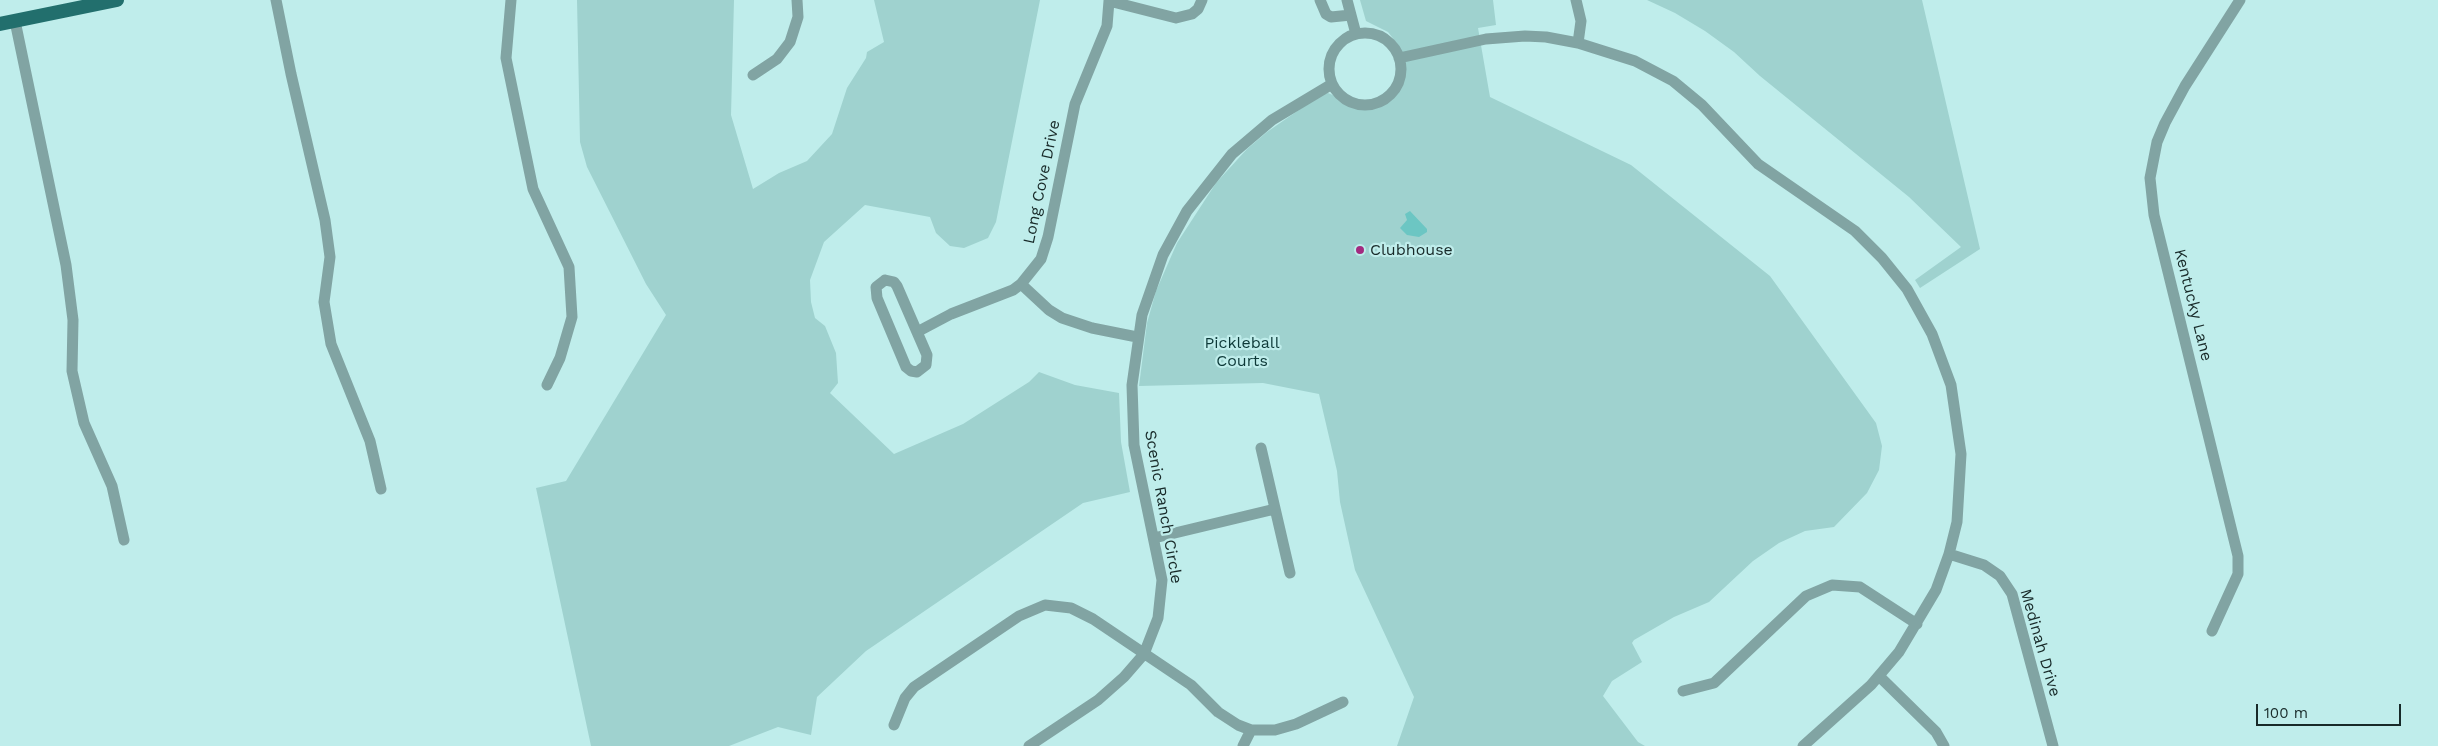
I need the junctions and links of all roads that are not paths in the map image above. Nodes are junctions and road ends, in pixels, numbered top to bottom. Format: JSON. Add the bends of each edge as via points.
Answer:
{"nodes":[{"id":1,"x":117,"y":0,"type":"edge"},
{"id":2,"x":276,"y":0,"type":"edge"},
{"id":3,"x":511,"y":0,"type":"edge"},
{"id":4,"x":798,"y":0,"type":"edge"},
{"id":5,"x":1109,"y":0,"type":"edge"},
{"id":6,"x":1202,"y":0,"type":"edge"},
{"id":7,"x":1320,"y":0,"type":"edge"},
{"id":8,"x":1347,"y":0,"type":"edge"},
{"id":9,"x":1576,"y":0,"type":"edge"},
{"id":10,"x":2240,"y":0,"type":"edge"},
{"id":11,"x":1351,"y":15,"type":"junction"},
{"id":12,"x":15,"y":21,"type":"junction"},
{"id":13,"x":0,"y":24,"type":"edge"},
{"id":14,"x":1356,"y":34,"type":"junction"},
{"id":15,"x":1578,"y":42,"type":"junction"},
{"id":16,"x":1399,"y":58,"type":"junction"},
{"id":17,"x":753,"y":75,"type":"dead end"},
{"id":18,"x":1332,"y":84,"type":"junction"},
{"id":19,"x":1021,"y":284,"type":"junction"},
{"id":20,"x":917,"y":332,"type":"junction"},
{"id":21,"x":1137,"y":337,"type":"junction"},
{"id":22,"x":547,"y":385,"type":"dead end"},
{"id":23,"x":1261,"y":448,"type":"dead end"},
{"id":24,"x":381,"y":489,"type":"dead end"},
{"id":25,"x":1275,"y":510,"type":"junction"},
{"id":26,"x":1154,"y":538,"type":"junction"},
{"id":27,"x":124,"y":540,"type":"dead end"},
{"id":28,"x":1949,"y":554,"type":"junction"},
{"id":29,"x":1290,"y":573,"type":"dead end"},
{"id":30,"x":1917,"y":624,"type":"junction"},
{"id":31,"x":2212,"y":631,"type":"dead end"},
{"id":32,"x":1144,"y":654,"type":"junction"},
{"id":33,"x":1879,"y":676,"type":"junction"},
{"id":34,"x":1683,"y":691,"type":"dead end"},
{"id":35,"x":1343,"y":702,"type":"dead end"},
{"id":36,"x":894,"y":725,"type":"dead end"},
{"id":37,"x":1252,"y":730,"type":"junction"},
{"id":38,"x":1029,"y":746,"type":"edge"},
{"id":39,"x":1243,"y":746,"type":"edge"},
{"id":40,"x":1804,"y":746,"type":"edge"},
{"id":41,"x":1944,"y":746,"type":"edge"},
{"id":42,"x":2052,"y":746,"type":"edge"}],
"edges":[{"from":1,"to":12,"type":"main road"},
{"from":2,"to":24,"type":"street","via":[[325,220],[330,256],[324,302],[331,344],[370,441]]},
{"from":3,"to":22,"type":"street","via":[[506,58],[533,189],[569,267],[572,317],[560,358]]},
{"from":4,"to":17,"type":"street","via":[[798,17],[790,42],[777,59]]},
{"from":5,"to":6,"type":"street","name":"Long Cove Drive","via":[[1176,18],[1192,14]]},
{"from":5,"to":19,"type":"street","name":"Long Cove Drive","via":[[1107,26],[1075,104],[1045,250]]},
{"from":7,"to":11,"type":"street","via":[[1330,18]]},
{"from":8,"to":11,"type":"street"},
{"from":9,"to":15,"type":"street","via":[[1581,21]]},
{"from":10,"to":31,"type":"street","name":"Kentucky Lane","via":[[2165,123],[2157,142],[2150,178],[2154,215],[2238,556],[2238,574]]},
{"from":11,"to":14,"type":"street"},
{"from":12,"to":13,"type":"main road"},
{"from":12,"to":27,"type":"street","via":[[66,265],[72,320],[72,371],[84,423],[112,486]]},
{"from":14,"to":16,"type":"street","via":[[1367,33],[1387,40]]},
{"from":14,"to":18,"type":"street","via":[[1346,38],[1332,53],[1329,68]]},
{"from":15,"to":16,"type":"street","via":[[1546,36],[1506,37]]},
{"from":15,"to":28,"type":"street","via":[[1635,61],[1673,81],[1702,105],[1758,164],[1833,214],[1868,244],[1907,289],[1939,351],[1958,419],[1960,493]]},
{"from":16,"to":18,"type":"street","via":[[1400,70],[1395,87],[1383,99],[1372,104],[1348,100]]},
{"from":18,"to":21,"type":"street","name":"Scenic Ranch Circle","via":[[1292,106],[1247,140],[1200,192],[1163,255]]},
{"from":19,"to":20,"type":"street","name":"Long Cove Drive"},
{"from":19,"to":21,"type":"street","via":[[1062,318]]},
{"from":20,"to":20,"type":"street","via":[[894,282],[885,280],[880,283],[876,287],[878,298],[903,360],[911,371],[917,372],[928,360]]},
{"from":21,"to":26,"type":"street","name":"Scenic Ranch Circle","via":[[1132,430]]},
{"from":23,"to":25,"type":"street"},
{"from":25,"to":26,"type":"street"},
{"from":25,"to":29,"type":"street"},
{"from":26,"to":32,"type":"street","name":"Scenic Ranch Circle","via":[[1162,593],[1158,618]]},
{"from":28,"to":30,"type":"street","via":[[1936,590]]},
{"from":28,"to":42,"type":"street","name":"Medinah Drive","via":[[1984,566],[2000,576],[2012,594]]},
{"from":30,"to":33,"type":"street"},
{"from":30,"to":34,"type":"street","via":[[1860,587],[1832,585],[1806,596],[1714,683]]},
{"from":32,"to":36,"type":"street","via":[[1083,613],[1058,605],[1045,605],[1019,616],[914,687],[905,698]]},
{"from":32,"to":37,"type":"street","via":[[1191,685],[1228,719]]},
{"from":32,"to":38,"type":"street","name":"Scenic Ranch Circle","via":[[1111,690]]},
{"from":33,"to":40,"type":"street"},
{"from":33,"to":41,"type":"street","via":[[1936,732]]},
{"from":35,"to":37,"type":"street","via":[[1287,728]]},
{"from":37,"to":39,"type":"street"}]}
